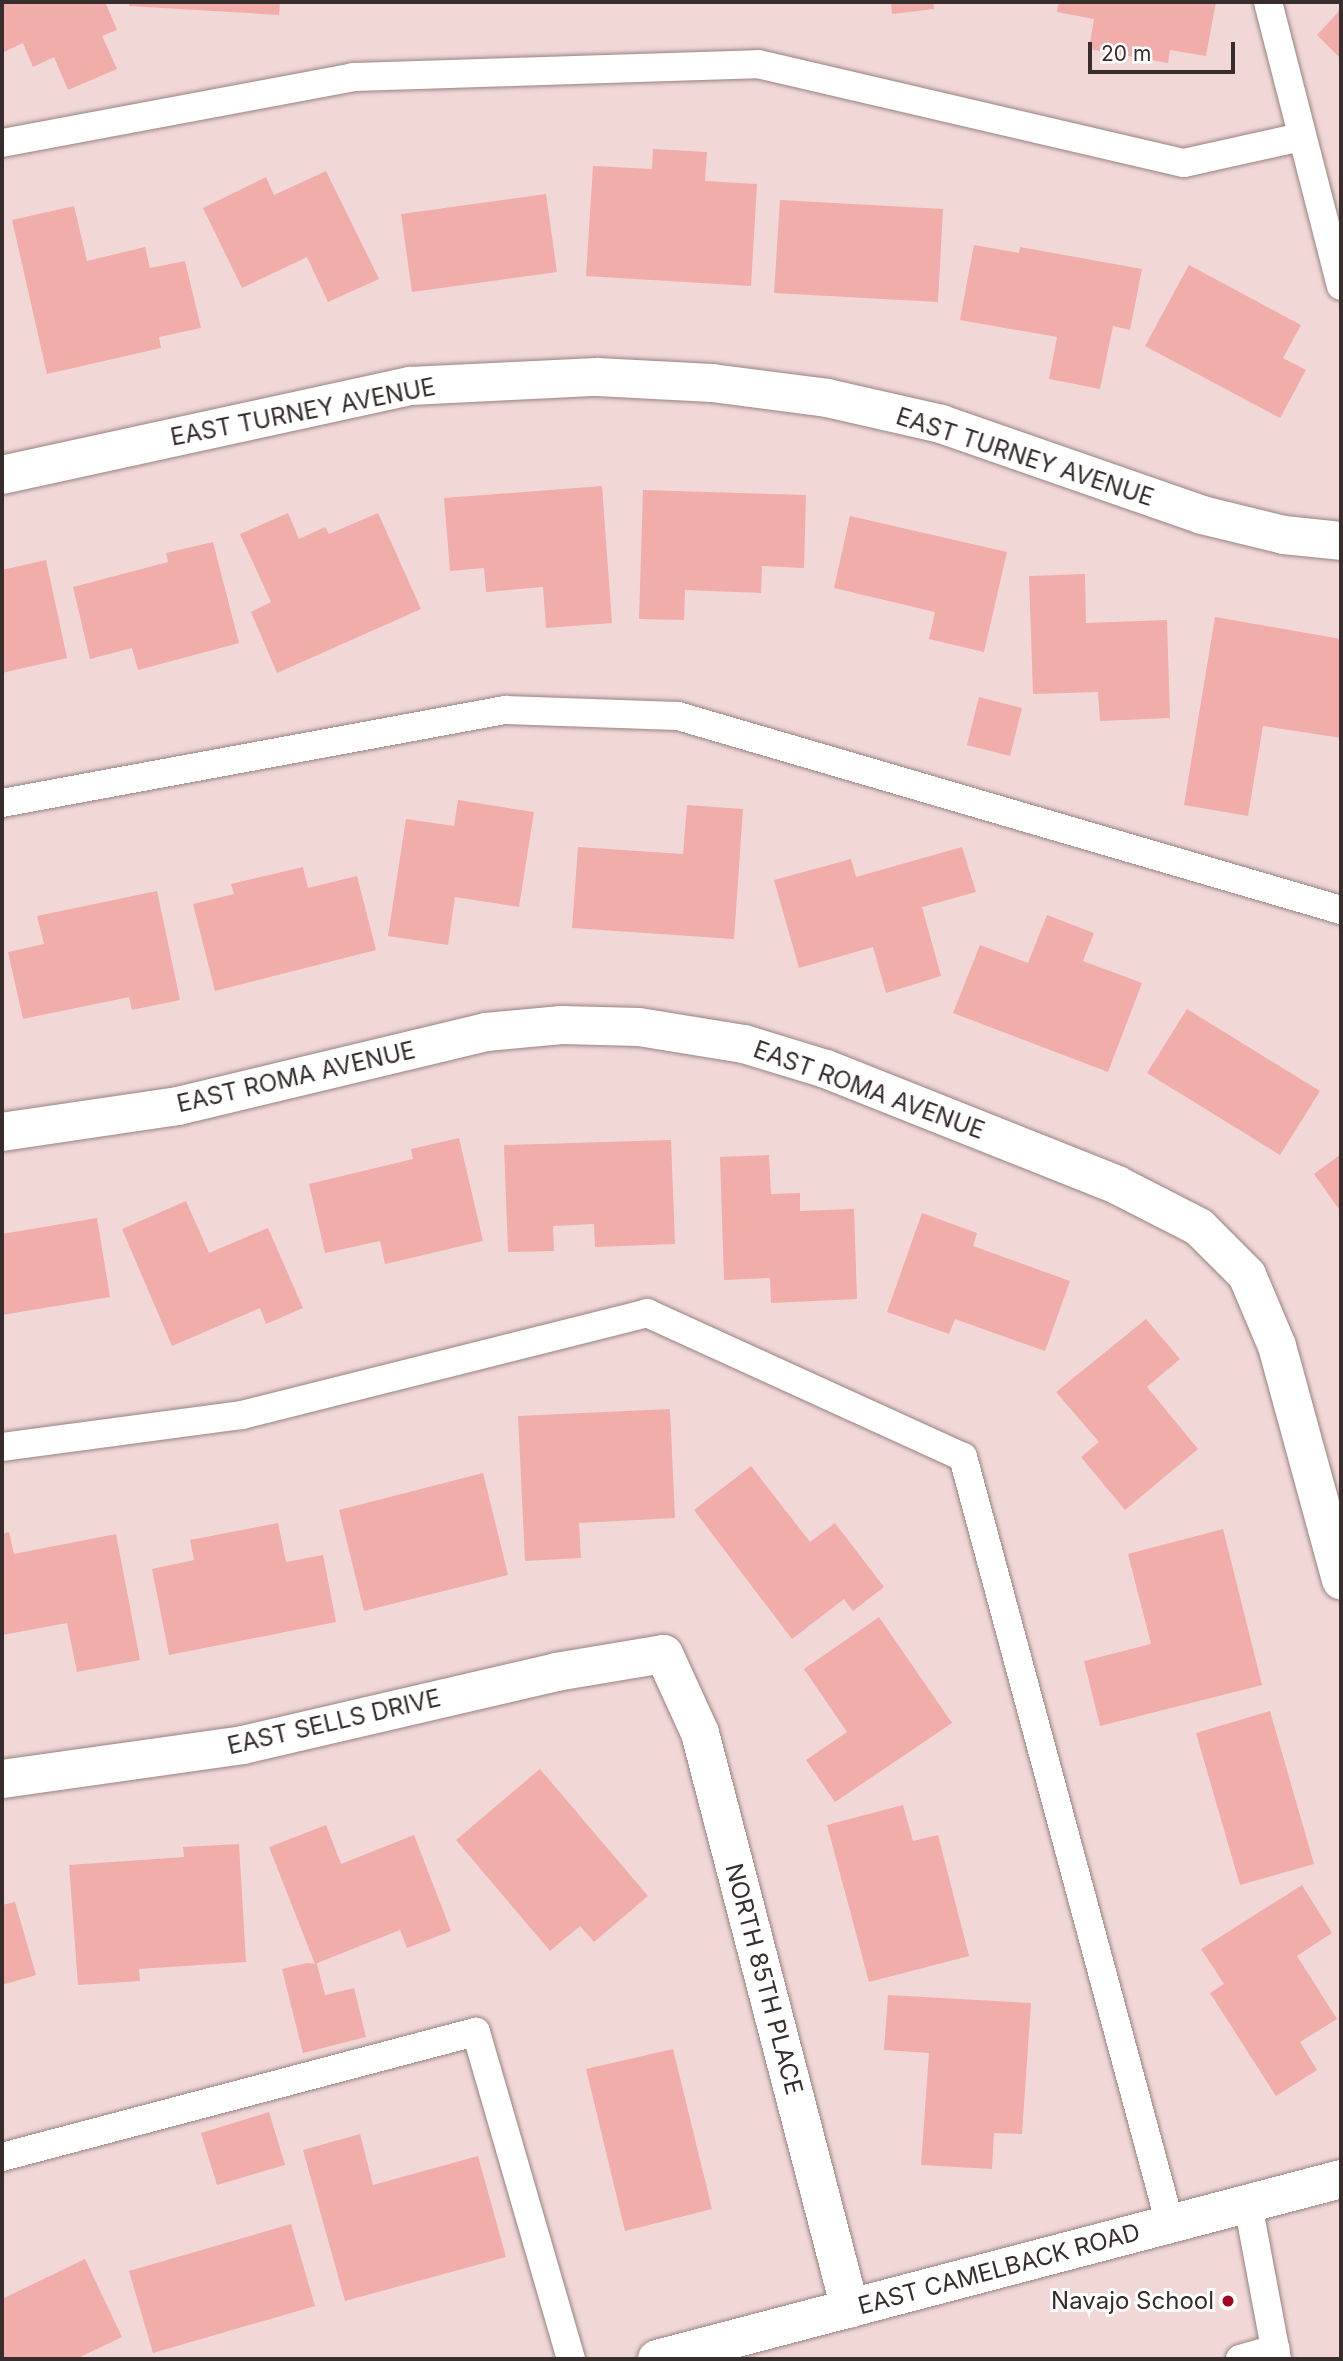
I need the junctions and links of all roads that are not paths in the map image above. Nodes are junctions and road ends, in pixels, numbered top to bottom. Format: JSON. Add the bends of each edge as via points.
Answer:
{"nodes":[{"id":1,"x":1268,"y":2,"type":"edge"},
{"id":2,"x":1301,"y":137,"type":"junction"},
{"id":3,"x":2,"y":143,"type":"edge"},
{"id":4,"x":1341,"y":286,"type":"edge"},
{"id":5,"x":2,"y":475,"type":"edge"},
{"id":6,"x":1341,"y":541,"type":"edge"},
{"id":7,"x":2,"y":803,"type":"edge"},
{"id":8,"x":1341,"y":910,"type":"edge"},
{"id":9,"x":2,"y":1132,"type":"edge"},
{"id":10,"x":2,"y":1447,"type":"edge"},
{"id":11,"x":1341,"y":1580,"type":"edge"},
{"id":12,"x":664,"y":1654,"type":"joint"},
{"id":13,"x":2,"y":1779,"type":"edge"},
{"id":14,"x":2,"y":2157,"type":"edge"},
{"id":15,"x":1341,"y":2179,"type":"edge"},
{"id":16,"x":1248,"y":2204,"type":"junction"},
{"id":17,"x":1170,"y":2224,"type":"junction"},
{"id":18,"x":850,"y":2308,"type":"junction"},
{"id":19,"x":1276,"y":2354,"type":"edge"},
{"id":20,"x":571,"y":2359,"type":"edge"},
{"id":21,"x":657,"y":2359,"type":"edge"},
{"id":22,"x":1240,"y":2359,"type":"edge"}],
"edges":[{"from":1,"to":2,"type":"lane"},
{"from":2,"to":3,"type":"lane","via":[[1184,163],[758,64],[353,77]]},
{"from":2,"to":4,"type":"lane"},
{"from":5,"to":6,"type":"street","name":"EAST TURNEY AVENUE","via":[[410,386],[597,377],[712,383],[827,398],[941,424],[1202,515],[1283,535]]},
{"from":7,"to":8,"type":"lane","via":[[505,710],[678,716]]},
{"from":9,"to":11,"type":"street","name":"EAST ROMA AVENUE","via":[[178,1106],[486,1032],[562,1025],[639,1027],[744,1044],[826,1069],[1117,1185],[1199,1227],[1247,1275],[1277,1346]]},
{"from":10,"to":17,"type":"lane","via":[[242,1415],[647,1313],[963,1457]]},
{"from":12,"to":13,"type":"street","name":"EAST SELLS DRIVE","via":[[556,1672],[243,1745]]},
{"from":12,"to":18,"type":"street","name":"NORTH 85TH PLACE","via":[[700,1733]]},
{"from":14,"to":20,"type":"lane","via":[[476,2032]]},
{"from":15,"to":16,"type":"street","name":"EAST CAMELBACK ROAD"},
{"from":16,"to":17,"type":"street","name":"EAST CAMELBACK ROAD"},
{"from":16,"to":19,"type":"lane"},
{"from":17,"to":18,"type":"street","name":"EAST CAMELBACK ROAD"},
{"from":18,"to":21,"type":"street","name":"EAST CAMELBACK ROAD"},
{"from":19,"to":22,"type":"lane"}]}
